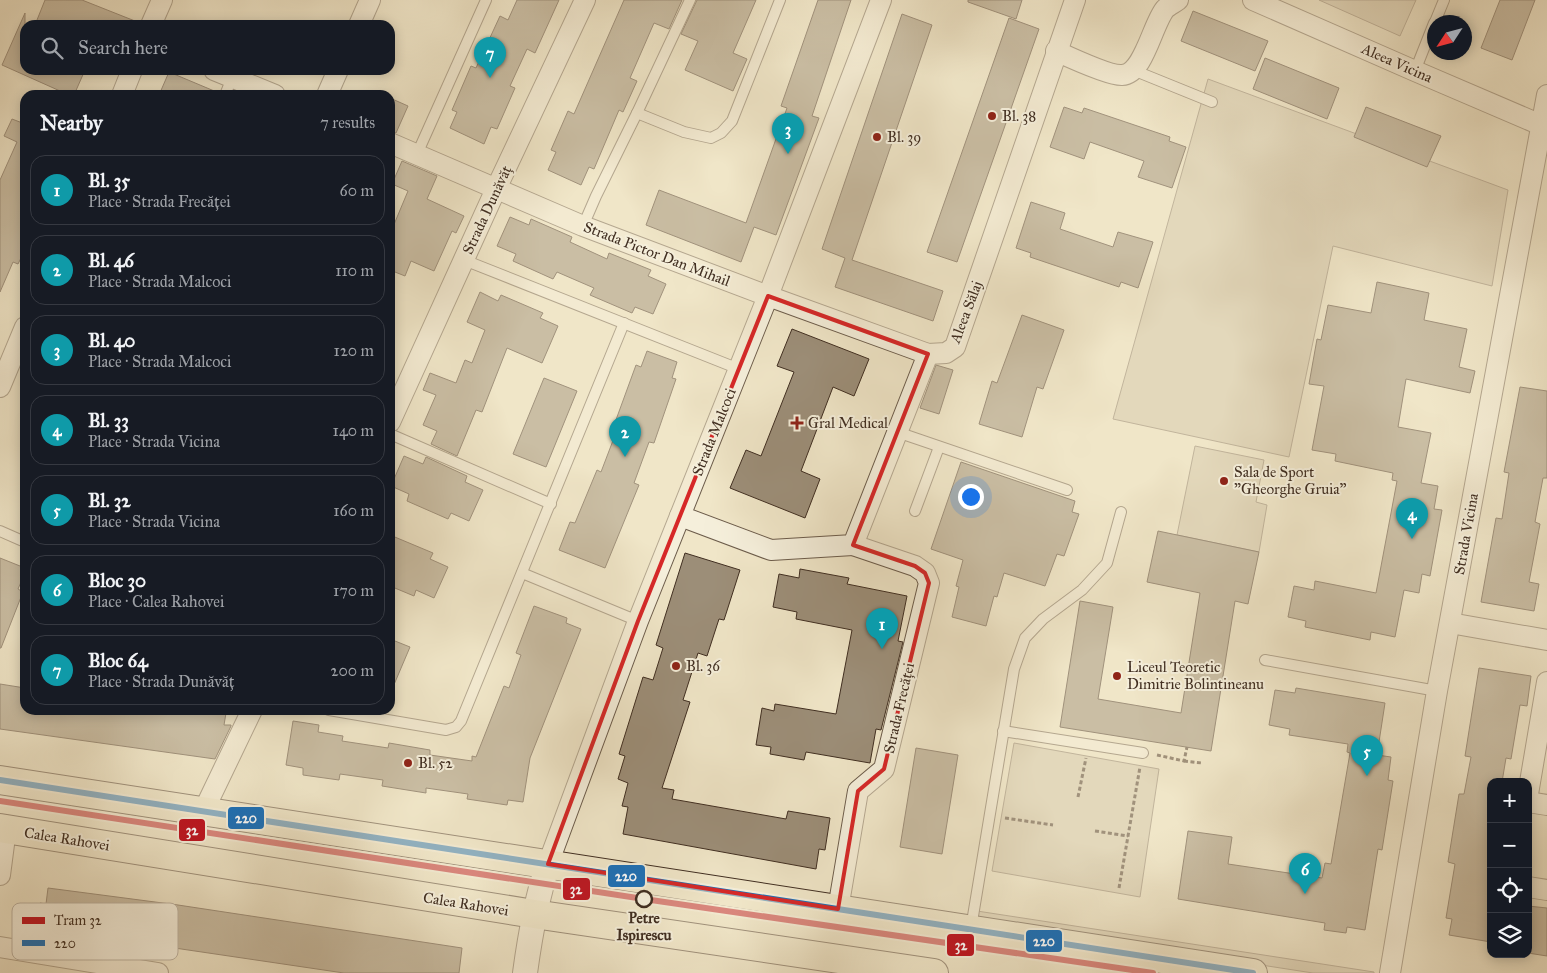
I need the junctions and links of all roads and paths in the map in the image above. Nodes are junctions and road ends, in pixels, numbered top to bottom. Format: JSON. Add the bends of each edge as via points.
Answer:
{"nodes":[{"id":1,"x":162,"y":0,"type":"edge"},
{"id":2,"x":370,"y":0,"type":"edge"},
{"id":3,"x":486,"y":0,"type":"edge"},
{"id":4,"x":585,"y":0,"type":"edge"},
{"id":5,"x":690,"y":0,"type":"edge"},
{"id":6,"x":780,"y":0,"type":"edge"},
{"id":7,"x":881,"y":0,"type":"edge"},
{"id":8,"x":1075,"y":0,"type":"edge"},
{"id":9,"x":1178,"y":0,"type":"edge"},
{"id":10,"x":1253,"y":0,"type":"edge"},
{"id":11,"x":1444,"y":0,"type":"edge"},
{"id":12,"x":1438,"y":15,"type":"edge"},
{"id":13,"x":153,"y":20,"type":"edge"},
{"id":14,"x":361,"y":20,"type":"edge"},
{"id":15,"x":1427,"y":42,"type":"edge"},
{"id":16,"x":1056,"y":51,"type":"junction"},
{"id":17,"x":1133,"y":70,"type":"junction"},
{"id":18,"x":1415,"y":71,"type":"junction"},
{"id":19,"x":130,"y":75,"type":"edge"},
{"id":20,"x":219,"y":75,"type":"edge"},
{"id":21,"x":336,"y":75,"type":"edge"},
{"id":22,"x":229,"y":86,"type":"edge"},
{"id":23,"x":124,"y":90,"type":"edge"},
{"id":24,"x":249,"y":90,"type":"edge"},
{"id":25,"x":329,"y":90,"type":"edge"},
{"id":26,"x":1547,"y":95,"type":"edge"},
{"id":27,"x":1212,"y":102,"type":"dead end"},
{"id":28,"x":637,"y":113,"type":"junction"},
{"id":29,"x":1541,"y":125,"type":"junction"},
{"id":30,"x":395,"y":145,"type":"edge"},
{"id":31,"x":418,"y":154,"type":"junction"},
{"id":32,"x":496,"y":189,"type":"junction"},
{"id":33,"x":583,"y":226,"type":"junction"},
{"id":34,"x":464,"y":260,"type":"junction"},
{"id":35,"x":768,"y":296,"type":"junction"},
{"id":36,"x":624,"y":323,"type":"junction"},
{"id":37,"x":20,"y":339,"type":"edge"},
{"id":38,"x":928,"y":354,"type":"junction"},
{"id":39,"x":739,"y":369,"type":"junction"},
{"id":40,"x":0,"y":386,"type":"edge"},
{"id":41,"x":395,"y":411,"type":"edge"},
{"id":42,"x":897,"y":432,"type":"junction"},
{"id":43,"x":395,"y":436,"type":"edge"},
{"id":44,"x":939,"y":447,"type":"junction"},
{"id":45,"x":1067,"y":490,"type":"dead end"},
{"id":46,"x":551,"y":504,"type":"junction"},
{"id":47,"x":915,"y":511,"type":"dead end"},
{"id":48,"x":1122,"y":512,"type":"dead end"},
{"id":49,"x":680,"y":516,"type":"junction"},
{"id":50,"x":0,"y":531,"type":"edge"},
{"id":51,"x":20,"y":540,"type":"edge"},
{"id":52,"x":853,"y":545,"type":"junction"},
{"id":53,"x":522,"y":574,"type":"junction"},
{"id":54,"x":638,"y":621,"type":"junction"},
{"id":55,"x":1450,"y":623,"type":"junction"},
{"id":56,"x":1543,"y":639,"type":"edge"},
{"id":57,"x":1265,"y":660,"type":"dead end"},
{"id":58,"x":1547,"y":682,"type":"edge"},
{"id":59,"x":1437,"y":691,"type":"junction"},
{"id":60,"x":250,"y":715,"type":"edge"},
{"id":61,"x":358,"y":715,"type":"edge"},
{"id":62,"x":1003,"y":731,"type":"junction"},
{"id":63,"x":1089,"y":744,"type":"junction"},
{"id":64,"x":1187,"y":747,"type":"dead end"},
{"id":65,"x":1143,"y":753,"type":"junction"},
{"id":66,"x":1184,"y":761,"type":"junction"},
{"id":67,"x":1202,"y":763,"type":"dead end"},
{"id":68,"x":1531,"y":778,"type":"edge"},
{"id":69,"x":0,"y":780,"type":"edge"},
{"id":70,"x":1078,"y":797,"type":"dead end"},
{"id":71,"x":1532,"y":803,"type":"edge"},
{"id":72,"x":1547,"y":805,"type":"edge"},
{"id":73,"x":204,"y":810,"type":"junction"},
{"id":74,"x":989,"y":816,"type":"junction"},
{"id":75,"x":1052,"y":825,"type":"dead end"},
{"id":76,"x":3,"y":828,"type":"edge"},
{"id":77,"x":1095,"y":831,"type":"dead end"},
{"id":78,"x":1128,"y":836,"type":"junction"},
{"id":79,"x":548,"y":864,"type":"junction"},
{"id":80,"x":0,"y":875,"type":"edge"},
{"id":81,"x":1119,"y":888,"type":"dead end"},
{"id":82,"x":1532,"y":888,"type":"edge"},
{"id":83,"x":1547,"y":890,"type":"edge"},
{"id":84,"x":838,"y":909,"type":"junction"},
{"id":85,"x":534,"y":914,"type":"junction"},
{"id":86,"x":971,"y":929,"type":"junction"},
{"id":87,"x":53,"y":960,"type":"edge"},
{"id":88,"x":81,"y":967,"type":"edge"},
{"id":89,"x":158,"y":973,"type":"edge"},
{"id":90,"x":525,"y":973,"type":"edge"},
{"id":91,"x":934,"y":973,"type":"edge"},
{"id":92,"x":1253,"y":973,"type":"edge"},
{"id":93,"x":1390,"y":973,"type":"edge"}],
"edges":[{"from":1,"to":13,"type":"street"},
{"from":2,"to":14,"type":"street"},
{"from":3,"to":31,"type":"lane"},
{"from":4,"to":32,"type":"street","name":"Strada Dunăvăț"},
{"from":5,"to":28,"type":"lane"},
{"from":6,"to":28,"type":"lane","via":[[732,121],[721,133],[711,138],[684,132]]},
{"from":7,"to":35,"type":"street","name":"Strada Malcoci"},
{"from":8,"to":16,"type":"street","name":"Aleea Sălaj"},
{"from":9,"to":17,"type":"street","via":[[1165,9],[1142,60]]},
{"from":10,"to":18,"type":"street","name":"Aleea Vicina"},
{"from":11,"to":12,"type":"lane"},
{"from":15,"to":18,"type":"lane"},
{"from":16,"to":17,"type":"street","via":[[1122,76]]},
{"from":16,"to":38,"type":"street","name":"Aleea Sălaj","via":[[954,347],[946,353]]},
{"from":17,"to":27,"type":"lane"},
{"from":18,"to":29,"type":"street","name":"Aleea Vicina"},
{"from":19,"to":23,"type":"street"},
{"from":20,"to":22,"type":"street"},
{"from":21,"to":25,"type":"street"},
{"from":22,"to":24,"type":"street"},
{"from":26,"to":29,"type":"street","name":"Strada Vicina"},
{"from":28,"to":33,"type":"lane"},
{"from":29,"to":55,"type":"street","name":"Strada Vicina"},
{"from":30,"to":31,"type":"street","name":"Strada Pictor Dan Mihail"},
{"from":31,"to":32,"type":"street","name":"Strada Pictor Dan Mihail"},
{"from":32,"to":33,"type":"street","name":"Strada Pictor Dan Mihail"},
{"from":32,"to":34,"type":"street","name":"Strada Dunăvăț"},
{"from":33,"to":35,"type":"street","name":"Strada Pictor Dan Mihail"},
{"from":34,"to":36,"type":"lane"},
{"from":34,"to":41,"type":"street","name":"Strada Dunăvăț"},
{"from":35,"to":38,"type":"street","name":"Strada Pictor Dan Mihail"},
{"from":35,"to":39,"type":"street","name":"Strada Malcoci"},
{"from":36,"to":39,"type":"lane"},
{"from":36,"to":46,"type":"lane"},
{"from":37,"to":40,"type":"street"},
{"from":38,"to":42,"type":"street"},
{"from":39,"to":49,"type":"street","name":"Strada Malcoci"},
{"from":42,"to":44,"type":"lane"},
{"from":42,"to":52,"type":"street"},
{"from":43,"to":46,"type":"lane"},
{"from":44,"to":45,"type":"lane"},
{"from":44,"to":47,"type":"lane"},
{"from":46,"to":53,"type":"lane"},
{"from":48,"to":62,"type":"lane","via":[[1107,563],[1082,590],[1043,619],[1025,638],[1014,669]]},
{"from":49,"to":52,"type":"street","via":[[771,550]]},
{"from":49,"to":54,"type":"street","name":"Strada Malcoci"},
{"from":50,"to":51,"type":"lane"},
{"from":52,"to":84,"type":"street","name":"Strada Frecăței","via":[[915,566],[925,573],[929,583],[884,769],[858,791]]},
{"from":53,"to":54,"type":"lane"},
{"from":53,"to":61,"type":"lane","via":[[456,728],[446,730]]},
{"from":54,"to":79,"type":"street","name":"Strada Malcoci"},
{"from":55,"to":56,"type":"street"},
{"from":55,"to":59,"type":"street","name":"Strada Vicina"},
{"from":57,"to":59,"type":"lane"},
{"from":58,"to":68,"type":"street"},
{"from":59,"to":93,"type":"street","name":"Strada Vicina"},
{"from":60,"to":73,"type":"street"},
{"from":62,"to":63,"type":"lane"},
{"from":62,"to":74,"type":"lane"},
{"from":63,"to":65,"type":"lane"},
{"from":63,"to":70,"type":"path"},
{"from":64,"to":66,"type":"path"},
{"from":65,"to":66,"type":"path"},
{"from":65,"to":78,"type":"path"},
{"from":66,"to":67,"type":"path"},
{"from":69,"to":73,"type":"main road"},
{"from":71,"to":72,"type":"street"},
{"from":73,"to":79,"type":"main road"},
{"from":74,"to":75,"type":"path"},
{"from":74,"to":86,"type":"lane"},
{"from":76,"to":80,"type":"street"},
{"from":76,"to":85,"type":"main road","name":"Calea Rahovei"},
{"from":77,"to":78,"type":"path"},
{"from":78,"to":81,"type":"path"},
{"from":79,"to":84,"type":"main road"},
{"from":79,"to":85,"type":"street"},
{"from":82,"to":83,"type":"street"},
{"from":84,"to":86,"type":"main road"},
{"from":85,"to":90,"type":"street"},
{"from":85,"to":91,"type":"main road","name":"Calea Rahovei"},
{"from":86,"to":92,"type":"main road"},
{"from":87,"to":88,"type":"street"},
{"from":88,"to":89,"type":"street"}]}
